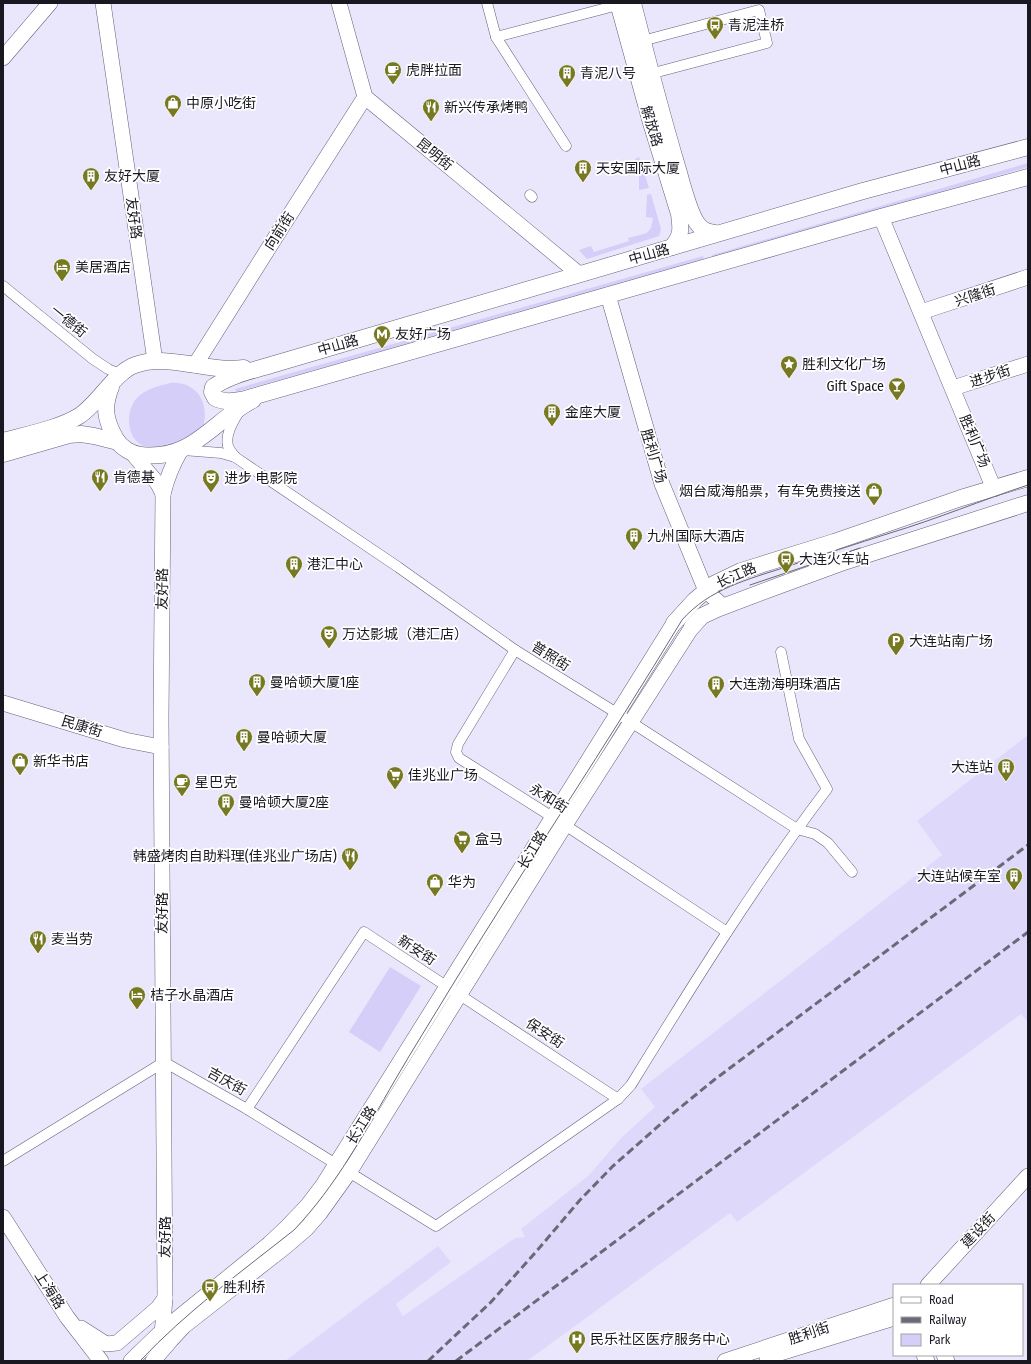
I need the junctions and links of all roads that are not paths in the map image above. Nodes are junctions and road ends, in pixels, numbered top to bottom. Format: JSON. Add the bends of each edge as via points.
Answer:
{"nodes":[{"id":1,"x":50,"y":3,"type":"edge"},
{"id":2,"x":103,"y":3,"type":"edge"},
{"id":3,"x":339,"y":3,"type":"edge"},
{"id":4,"x":487,"y":3,"type":"edge"},
{"id":5,"x":623,"y":4,"type":"edge"},
{"id":6,"x":496,"y":37,"type":"junction"},
{"id":7,"x":642,"y":41,"type":"junction"},
{"id":8,"x":3,"y":58,"type":"edge"},
{"id":9,"x":644,"y":75,"type":"junction"},
{"id":10,"x":365,"y":97,"type":"junction"},
{"id":11,"x":566,"y":146,"type":"dead end"},
{"id":12,"x":1028,"y":147,"type":"edge"},
{"id":13,"x":1028,"y":177,"type":"edge"},
{"id":14,"x":881,"y":217,"type":"junction"},
{"id":15,"x":715,"y":233,"type":"junction"},
{"id":16,"x":672,"y":247,"type":"junction"},
{"id":17,"x":579,"y":274,"type":"junction"},
{"id":18,"x":1028,"y":277,"type":"edge"},
{"id":19,"x":3,"y":286,"type":"edge"},
{"id":20,"x":608,"y":296,"type":"junction"},
{"id":21,"x":921,"y":312,"type":"junction"},
{"id":22,"x":155,"y":361,"type":"junction"},
{"id":23,"x":1028,"y":364,"type":"edge"},
{"id":24,"x":195,"y":365,"type":"junction"},
{"id":25,"x":271,"y":365,"type":"junction"},
{"id":26,"x":116,"y":379,"type":"junction"},
{"id":27,"x":953,"y":388,"type":"junction"},
{"id":28,"x":271,"y":391,"type":"junction"},
{"id":29,"x":250,"y":402,"type":"junction"},
{"id":30,"x":67,"y":429,"type":"junction"},
{"id":31,"x":3,"y":441,"type":"edge"},
{"id":32,"x":118,"y":442,"type":"junction"},
{"id":33,"x":181,"y":450,"type":"junction"},
{"id":34,"x":3,"y":454,"type":"edge"},
{"id":35,"x":133,"y":454,"type":"junction"},
{"id":36,"x":235,"y":457,"type":"junction"},
{"id":37,"x":1028,"y":478,"type":"edge"},
{"id":38,"x":994,"y":489,"type":"junction"},
{"id":39,"x":163,"y":494,"type":"junction"},
{"id":40,"x":1028,"y":503,"type":"edge"},
{"id":41,"x":706,"y":591,"type":"junction"},
{"id":42,"x":723,"y":606,"type":"junction"},
{"id":43,"x":674,"y":623,"type":"joint"},
{"id":44,"x":692,"y":627,"type":"joint"},
{"id":45,"x":515,"y":650,"type":"junction"},
{"id":46,"x":781,"y":652,"type":"dead end"},
{"id":47,"x":3,"y":703,"type":"edge"},
{"id":48,"x":618,"y":714,"type":"junction"},
{"id":49,"x":631,"y":722,"type":"junction"},
{"id":50,"x":161,"y":747,"type":"junction"},
{"id":51,"x":559,"y":821,"type":"junction"},
{"id":52,"x":796,"y":829,"type":"junction"},
{"id":53,"x":852,"y":872,"type":"dead end"},
{"id":54,"x":728,"y":932,"type":"junction"},
{"id":55,"x":454,"y":990,"type":"junction"},
{"id":56,"x":164,"y":1062,"type":"junction"},
{"id":57,"x":618,"y":1099,"type":"junction"},
{"id":58,"x":247,"y":1109,"type":"junction"},
{"id":59,"x":3,"y":1161,"type":"edge"},
{"id":60,"x":344,"y":1168,"type":"junction"},
{"id":61,"x":1028,"y":1176,"type":"edge"},
{"id":62,"x":3,"y":1217,"type":"edge"},
{"id":63,"x":929,"y":1284,"type":"edge"},
{"id":64,"x":165,"y":1298,"type":"junction"},
{"id":65,"x":893,"y":1306,"type":"edge"},
{"id":66,"x":67,"y":1317,"type":"junction"},
{"id":67,"x":893,"y":1318,"type":"edge"},
{"id":68,"x":162,"y":1331,"type":"junction"},
{"id":69,"x":159,"y":1359,"type":"edge"},
{"id":70,"x":734,"y":1359,"type":"edge"},
{"id":71,"x":101,"y":1361,"type":"edge"},
{"id":72,"x":131,"y":1361,"type":"edge"},
{"id":73,"x":755,"y":1361,"type":"edge"}],
"edges":[{"from":1,"to":8,"type":"street"},
{"from":2,"to":22,"type":"street","name":"友好路"},
{"from":3,"to":10,"type":"street"},
{"from":4,"to":6,"type":"street"},
{"from":5,"to":6,"type":"street"},
{"from":5,"to":7,"type":"main road","name":"解放路"},
{"from":5,"to":9,"type":"main road","name":"解放路"},
{"from":6,"to":11,"type":"street"},
{"from":7,"to":9,"type":"main road","name":"解放路"},
{"from":7,"to":9,"type":"street","via":[[759,10],[767,43]]},
{"from":9,"to":15,"type":"main road","name":"解放路","via":[[696,222],[706,232]]},
{"from":9,"to":16,"type":"main road","name":"解放路","via":[[679,214],[679,239]]},
{"from":10,"to":17,"type":"street","name":"昆明街"},
{"from":10,"to":24,"type":"street","name":"向前街"},
{"from":12,"to":15,"type":"main road","name":"中山路","via":[[862,190]]},
{"from":13,"to":14,"type":"main road","name":"中山路"},
{"from":14,"to":20,"type":"main road","name":"中山路"},
{"from":14,"to":21,"type":"street","name":"胜利广场"},
{"from":15,"to":16,"type":"main road","name":"中山路"},
{"from":16,"to":17,"type":"main road","name":"中山路"},
{"from":17,"to":25,"type":"main road","name":"中山路"},
{"from":18,"to":21,"type":"street","name":"兴隆街"},
{"from":19,"to":26,"type":"street","name":"一德街"},
{"from":20,"to":28,"type":"main road","name":"中山路"},
{"from":20,"to":41,"type":"street","name":"胜利广场","via":[[662,484]]},
{"from":21,"to":27,"type":"street","name":"胜利广场"},
{"from":22,"to":24,"type":"main road"},
{"from":22,"to":26,"type":"main road","via":[[134,365]]},
{"from":23,"to":27,"type":"street","name":"进步街"},
{"from":24,"to":25,"type":"main road","via":[[230,370]]},
{"from":25,"to":28,"type":"main road","via":[[222,381],[214,386],[212,392],[215,398],[230,402]]},
{"from":26,"to":30,"type":"main road"},
{"from":26,"to":32,"type":"main road","via":[[107,398],[106,409],[107,421]]},
{"from":27,"to":38,"type":"street","name":"胜利广场"},
{"from":28,"to":29,"type":"main road"},
{"from":29,"to":33,"type":"main road"},
{"from":29,"to":36,"type":"street","via":[[238,413],[228,436],[228,447]]},
{"from":30,"to":31,"type":"main road"},
{"from":30,"to":32,"type":"main road"},
{"from":30,"to":34,"type":"main road"},
{"from":32,"to":35,"type":"main road"},
{"from":33,"to":35,"type":"main road","via":[[149,456]]},
{"from":33,"to":36,"type":"street","name":"普照街","via":[[220,452]]},
{"from":33,"to":39,"type":"street","name":"友好路","via":[[170,470]]},
{"from":35,"to":39,"type":"street"},
{"from":36,"to":45,"type":"street","name":"普照街"},
{"from":37,"to":38,"type":"main road","name":"长江路"},
{"from":38,"to":41,"type":"main road","name":"长江路","via":[[741,571],[723,578]]},
{"from":39,"to":50,"type":"street","name":"友好路"},
{"from":40,"to":42,"type":"main road","name":"长江路","via":[[841,563]]},
{"from":41,"to":42,"type":"street","name":"胜利广场"},
{"from":41,"to":43,"type":"main road","name":"长江路","via":[[685,609]]},
{"from":42,"to":44,"type":"main road","name":"长江路","via":[[702,616]]},
{"from":43,"to":48,"type":"street","name":"长江路"},
{"from":44,"to":49,"type":"street","name":"长江路"},
{"from":45,"to":48,"type":"street","name":"普照街"},
{"from":45,"to":51,"type":"street","name":"永和街","via":[[458,744],[456,752],[459,758]]},
{"from":46,"to":52,"type":"street","via":[[799,739],[827,789]]},
{"from":47,"to":50,"type":"street","name":"民康街","via":[[126,740]]},
{"from":48,"to":49,"type":"street","name":"普照街"},
{"from":48,"to":51,"type":"street","name":"长江路"},
{"from":49,"to":51,"type":"street","name":"长江路"},
{"from":49,"to":52,"type":"street","name":"普照街"},
{"from":50,"to":56,"type":"street","name":"友好路"},
{"from":51,"to":54,"type":"street","name":"永和街"},
{"from":51,"to":55,"type":"street","name":"长江路"},
{"from":52,"to":53,"type":"street","name":"普照街","via":[[815,834],[828,843]]},
{"from":52,"to":54,"type":"street"},
{"from":54,"to":57,"type":"street","via":[[631,1085]]},
{"from":55,"to":57,"type":"street","name":"保安街"},
{"from":55,"to":58,"type":"street","name":"新安街","via":[[364,932]]},
{"from":55,"to":60,"type":"street","name":"长江路"},
{"from":56,"to":58,"type":"street","name":"吉庆街"},
{"from":56,"to":59,"type":"street"},
{"from":56,"to":64,"type":"street","name":"友好路"},
{"from":57,"to":60,"type":"street","name":"吉庆街","via":[[436,1226]]},
{"from":58,"to":60,"type":"street","name":"吉庆街"},
{"from":60,"to":68,"type":"street","name":"长江路","via":[[288,1227]]},
{"from":60,"to":69,"type":"street","name":"长江路","via":[[320,1213],[306,1229],[184,1326]]},
{"from":61,"to":63,"type":"street","name":"建设街"},
{"from":62,"to":66,"type":"street","name":"上海路"},
{"from":64,"to":66,"type":"street","via":[[158,1308],[117,1343],[106,1344]]},
{"from":64,"to":68,"type":"street","name":"友好路"},
{"from":65,"to":70,"type":"street","name":"胜利街"},
{"from":66,"to":71,"type":"street","name":"上海路"},
{"from":67,"to":73,"type":"street","name":"胜利街"},
{"from":68,"to":69,"type":"street","name":"友好路"},
{"from":68,"to":72,"type":"street","name":"长江路"}]}
